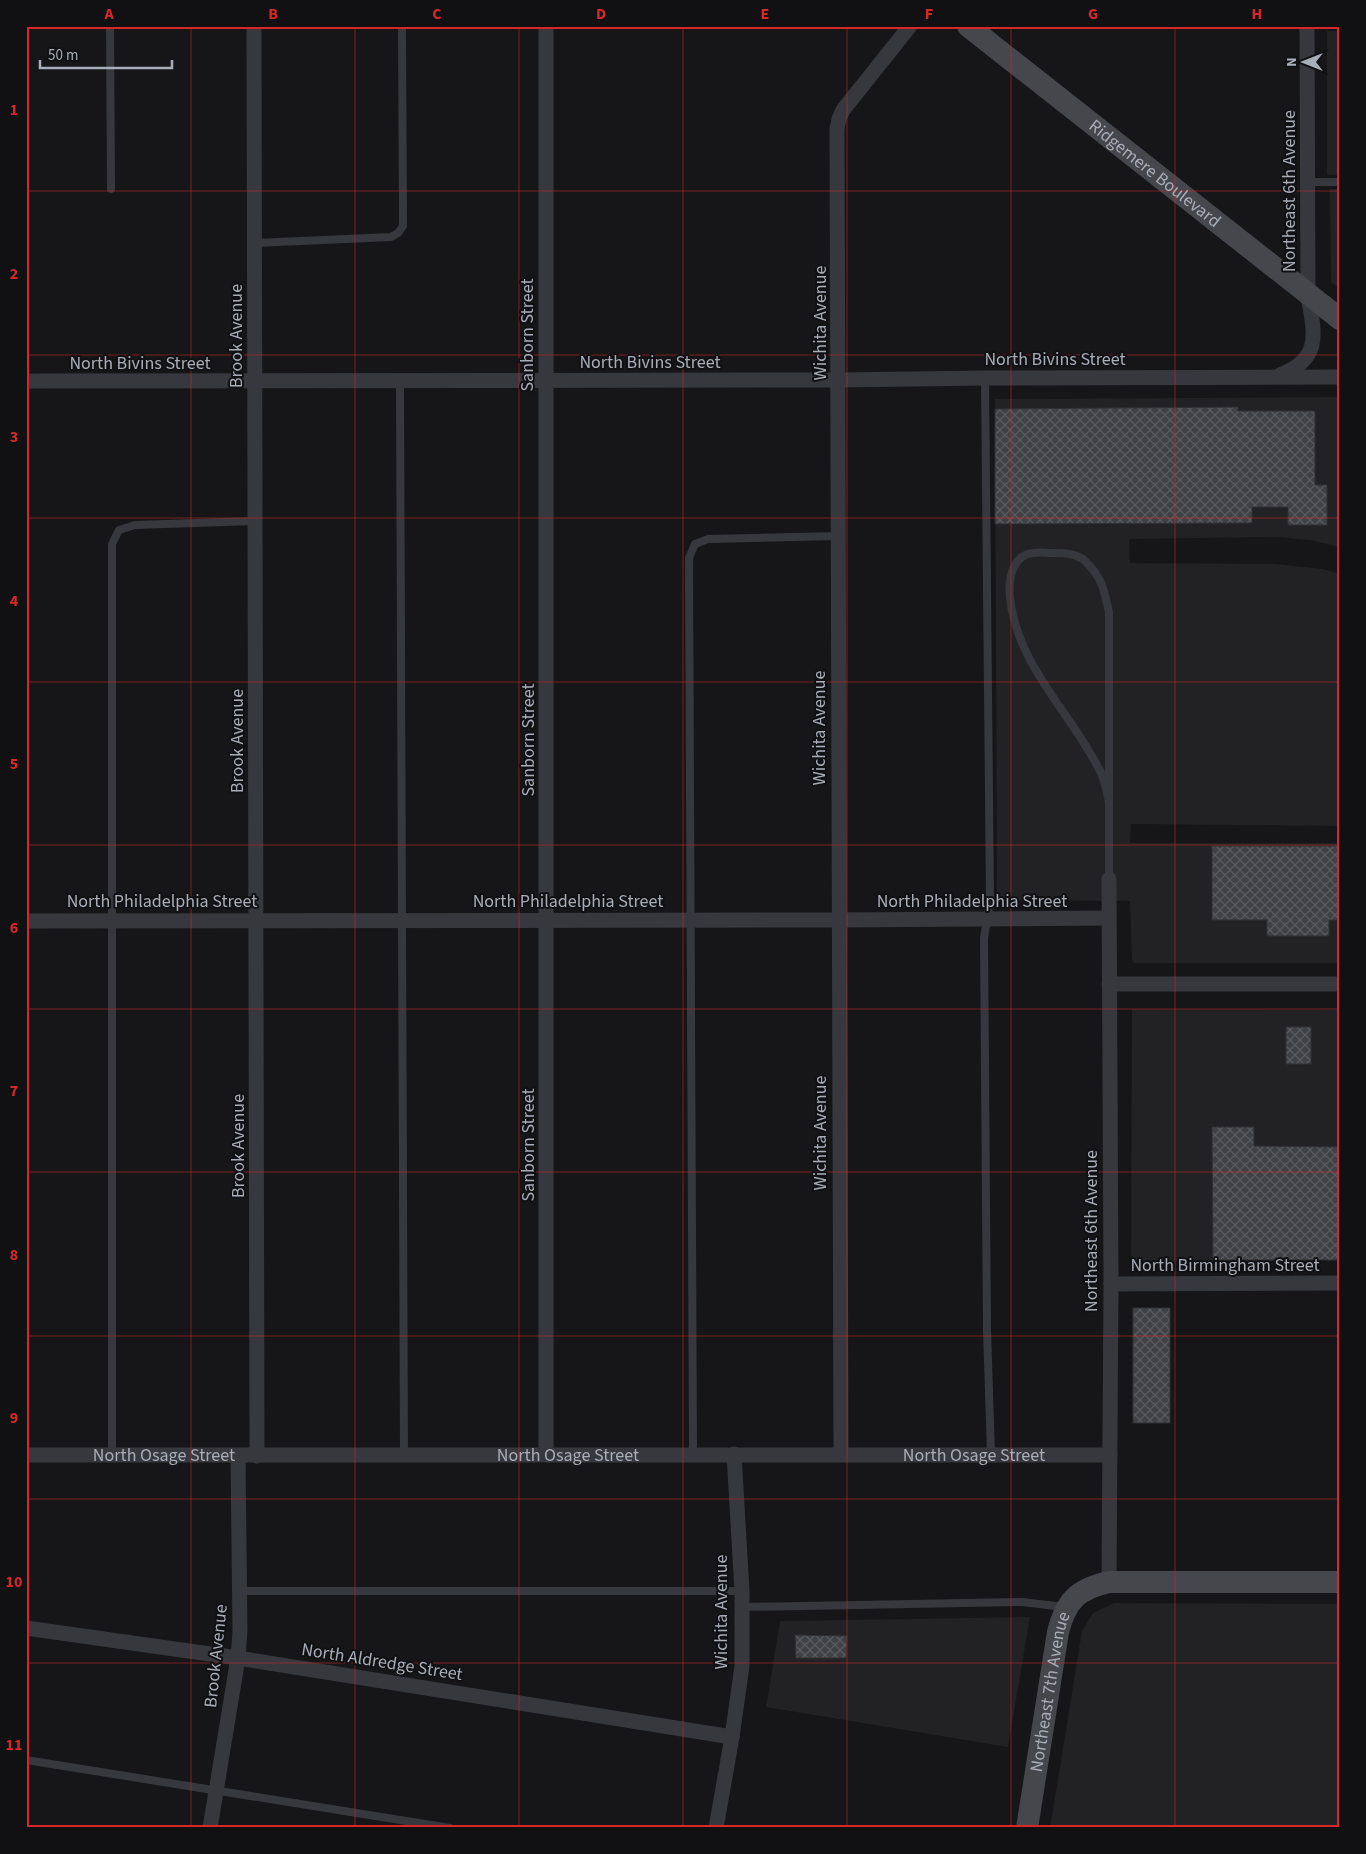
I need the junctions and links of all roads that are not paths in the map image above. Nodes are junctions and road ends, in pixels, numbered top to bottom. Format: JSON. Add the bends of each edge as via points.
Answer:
{"nodes":[{"id":1,"x":110,"y":26,"type":"edge"},
{"id":2,"x":254,"y":26,"type":"edge"},
{"id":3,"x":402,"y":26,"type":"edge"},
{"id":4,"x":546,"y":26,"type":"edge"},
{"id":5,"x":910,"y":26,"type":"edge"},
{"id":6,"x":968,"y":26,"type":"edge"},
{"id":7,"x":1307,"y":26,"type":"edge"},
{"id":8,"x":1308,"y":182,"type":"junction"},
{"id":9,"x":1340,"y":182,"type":"edge"},
{"id":10,"x":111,"y":189,"type":"dead end"},
{"id":11,"x":255,"y":243,"type":"junction"},
{"id":12,"x":1308,"y":295,"type":"junction"},
{"id":13,"x":1340,"y":319,"type":"edge"},
{"id":14,"x":1274,"y":377,"type":"junction"},
{"id":15,"x":1340,"y":377,"type":"edge"},
{"id":16,"x":985,"y":378,"type":"junction"},
{"id":17,"x":400,"y":380,"type":"junction"},
{"id":18,"x":546,"y":380,"type":"junction"},
{"id":19,"x":839,"y":380,"type":"junction"},
{"id":20,"x":26,"y":381,"type":"edge"},
{"id":21,"x":255,"y":381,"type":"junction"},
{"id":22,"x":255,"y":521,"type":"junction"},
{"id":23,"x":838,"y":536,"type":"junction"},
{"id":24,"x":1109,"y":802,"type":"junction"},
{"id":25,"x":1109,"y":879,"type":"joint"},
{"id":26,"x":1109,"y":918,"type":"junction"},
{"id":27,"x":111,"y":920,"type":"junction"},
{"id":28,"x":256,"y":920,"type":"junction"},
{"id":29,"x":401,"y":920,"type":"junction"},
{"id":30,"x":546,"y":920,"type":"junction"},
{"id":31,"x":690,"y":920,"type":"junction"},
{"id":32,"x":838,"y":920,"type":"junction"},
{"id":33,"x":987,"y":920,"type":"junction"},
{"id":34,"x":26,"y":921,"type":"edge"},
{"id":35,"x":1109,"y":984,"type":"junction"},
{"id":36,"x":1340,"y":984,"type":"edge"},
{"id":37,"x":1111,"y":1284,"type":"junction"},
{"id":38,"x":1340,"y":1284,"type":"edge"},
{"id":39,"x":546,"y":1454,"type":"junction"},
{"id":40,"x":693,"y":1454,"type":"junction"},
{"id":41,"x":734,"y":1454,"type":"junction"},
{"id":42,"x":840,"y":1454,"type":"junction"},
{"id":43,"x":991,"y":1454,"type":"junction"},
{"id":44,"x":26,"y":1455,"type":"edge"},
{"id":45,"x":404,"y":1455,"type":"junction"},
{"id":46,"x":1110,"y":1455,"type":"junction"},
{"id":47,"x":112,"y":1456,"type":"junction"},
{"id":48,"x":238,"y":1456,"type":"junction"},
{"id":49,"x":257,"y":1456,"type":"junction"},
{"id":50,"x":1108,"y":1582,"type":"junction"},
{"id":51,"x":1340,"y":1582,"type":"edge"},
{"id":52,"x":240,"y":1590,"type":"junction"},
{"id":53,"x":743,"y":1599,"type":"junction"},
{"id":54,"x":1066,"y":1607,"type":"junction"},
{"id":55,"x":26,"y":1628,"type":"edge"},
{"id":56,"x":238,"y":1658,"type":"junction"},
{"id":57,"x":732,"y":1737,"type":"junction"},
{"id":58,"x":26,"y":1760,"type":"edge"},
{"id":59,"x":217,"y":1790,"type":"junction"},
{"id":60,"x":210,"y":1828,"type":"edge"},
{"id":61,"x":450,"y":1828,"type":"edge"},
{"id":62,"x":716,"y":1828,"type":"edge"},
{"id":63,"x":1027,"y":1828,"type":"edge"}],
"edges":[{"from":1,"to":10,"type":"lane"},
{"from":2,"to":11,"type":"street","name":"Brook Avenue"},
{"from":3,"to":11,"type":"lane","via":[[403,226],[391,237]]},
{"from":4,"to":18,"type":"street","name":"Sanborn Street"},
{"from":5,"to":19,"type":"street","name":"Wichita Avenue","via":[[839,119]]},
{"from":6,"to":12,"type":"street","name":"Ridgemere Boulevard"},
{"from":7,"to":8,"type":"street","name":"Northeast 6th Avenue"},
{"from":8,"to":9,"type":"lane"},
{"from":8,"to":12,"type":"street","name":"Northeast 6th Avenue"},
{"from":11,"to":21,"type":"street","name":"Brook Avenue"},
{"from":12,"to":13,"type":"street","name":"Ridgemere Boulevard"},
{"from":12,"to":14,"type":"street","name":"North Bivins Street","via":[[1313,337],[1311,350],[1304,362]]},
{"from":14,"to":15,"type":"street","name":"North Bivins Street"},
{"from":14,"to":16,"type":"street","name":"North Bivins Street"},
{"from":16,"to":19,"type":"street","name":"North Bivins Street"},
{"from":16,"to":33,"type":"lane","via":[[990,901]]},
{"from":17,"to":18,"type":"street","name":"North Bivins Street"},
{"from":17,"to":21,"type":"street","name":"North Bivins Street"},
{"from":17,"to":29,"type":"lane"},
{"from":18,"to":19,"type":"street","name":"North Bivins Street"},
{"from":18,"to":30,"type":"street","name":"Sanborn Street"},
{"from":19,"to":23,"type":"street","name":"Wichita Avenue"},
{"from":20,"to":21,"type":"street","name":"North Bivins Street"},
{"from":21,"to":22,"type":"street","name":"Brook Avenue"},
{"from":22,"to":27,"type":"lane","via":[[135,525],[120,530],[112,544]]},
{"from":22,"to":28,"type":"street","name":"Brook Avenue"},
{"from":23,"to":31,"type":"lane","via":[[708,539],[695,544],[688,558]]},
{"from":23,"to":32,"type":"street","name":"Wichita Avenue"},
{"from":24,"to":24,"type":"lane","via":[[1109,612],[1102,582],[1084,560],[1069,553],[1032,553],[1018,559],[1010,574],[1010,598],[1016,624],[1032,666],[1102,774]]},
{"from":24,"to":25,"type":"lane"},
{"from":25,"to":26,"type":"street","name":"Northeast 6th Avenue"},
{"from":26,"to":33,"type":"street","name":"North Philadelphia Street"},
{"from":26,"to":35,"type":"street","name":"Northeast 6th Avenue"},
{"from":27,"to":28,"type":"street","name":"North Philadelphia Street"},
{"from":27,"to":34,"type":"street","name":"North Philadelphia Street"},
{"from":27,"to":47,"type":"lane"},
{"from":28,"to":29,"type":"street","name":"North Philadelphia Street"},
{"from":28,"to":49,"type":"street","name":"Brook Avenue"},
{"from":29,"to":30,"type":"street","name":"North Philadelphia Street"},
{"from":29,"to":45,"type":"lane"},
{"from":30,"to":31,"type":"street","name":"North Philadelphia Street"},
{"from":30,"to":39,"type":"street","name":"Sanborn Street"},
{"from":31,"to":32,"type":"street","name":"North Philadelphia Street"},
{"from":31,"to":40,"type":"lane"},
{"from":32,"to":33,"type":"street","name":"North Philadelphia Street"},
{"from":32,"to":42,"type":"street","name":"Wichita Avenue"},
{"from":33,"to":43,"type":"lane","via":[[984,948]]},
{"from":35,"to":36,"type":"street"},
{"from":35,"to":37,"type":"street","name":"Northeast 6th Avenue"},
{"from":37,"to":38,"type":"street","name":"North Birmingham Street"},
{"from":37,"to":46,"type":"street","name":"Northeast 6th Avenue"},
{"from":39,"to":40,"type":"street","name":"North Osage Street"},
{"from":39,"to":45,"type":"street","name":"North Osage Street"},
{"from":40,"to":41,"type":"street","name":"North Osage Street"},
{"from":41,"to":42,"type":"street","name":"North Osage Street"},
{"from":41,"to":53,"type":"street","name":"Wichita Avenue"},
{"from":42,"to":43,"type":"street","name":"North Osage Street"},
{"from":43,"to":46,"type":"street","name":"North Osage Street"},
{"from":44,"to":47,"type":"street","name":"North Osage Street"},
{"from":45,"to":49,"type":"street","name":"North Osage Street"},
{"from":46,"to":50,"type":"street","name":"Northeast 6th Avenue"},
{"from":47,"to":48,"type":"street","name":"North Osage Street"},
{"from":48,"to":49,"type":"street","name":"North Osage Street"},
{"from":48,"to":52,"type":"street","name":"Brook Avenue"},
{"from":50,"to":51,"type":"street"},
{"from":50,"to":54,"type":"street","name":"Northeast 7th Avenue","via":[[1082,1591]]},
{"from":52,"to":53,"type":"lane"},
{"from":52,"to":56,"type":"street","name":"Brook Avenue"},
{"from":53,"to":54,"type":"lane","via":[[1022,1602]]},
{"from":53,"to":57,"type":"street","name":"Wichita Avenue","via":[[742,1666]]},
{"from":54,"to":63,"type":"street","name":"Northeast 7th Avenue","via":[[1058,1632]]},
{"from":55,"to":56,"type":"street","name":"North Aldredge Street"},
{"from":56,"to":57,"type":"street","name":"North Aldredge Street"},
{"from":56,"to":59,"type":"street","name":"Brook Avenue"},
{"from":57,"to":62,"type":"street","name":"Wichita Avenue"},
{"from":58,"to":59,"type":"lane"},
{"from":59,"to":60,"type":"street","name":"Brook Avenue"},
{"from":59,"to":61,"type":"lane"}]}
